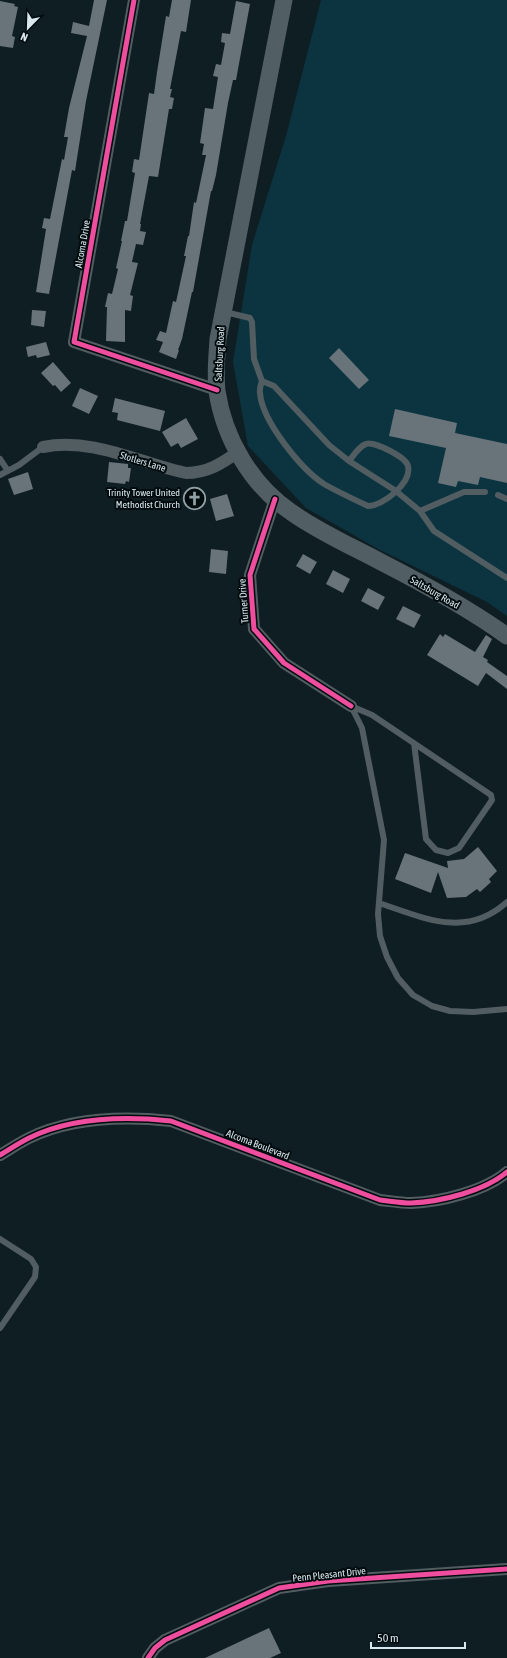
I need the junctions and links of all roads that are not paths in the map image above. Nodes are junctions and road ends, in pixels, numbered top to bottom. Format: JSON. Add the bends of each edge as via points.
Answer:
{"nodes":[{"id":1,"x":134,"y":0,"type":"edge"},
{"id":2,"x":284,"y":0,"type":"edge"},
{"id":3,"x":223,"y":311,"type":"junction"},
{"id":4,"x":262,"y":381,"type":"junction"},
{"id":5,"x":217,"y":390,"type":"junction"},
{"id":6,"x":43,"y":447,"type":"joint"},
{"id":7,"x":238,"y":452,"type":"junction"},
{"id":8,"x":0,"y":459,"type":"edge"},
{"id":9,"x":349,"y":461,"type":"junction"},
{"id":10,"x":8,"y":471,"type":"junction"},
{"id":11,"x":0,"y":475,"type":"edge"},
{"id":12,"x":396,"y":491,"type":"junction"},
{"id":13,"x":484,"y":492,"type":"dead end"},
{"id":14,"x":498,"y":495,"type":"dead end"},
{"id":15,"x":507,"y":499,"type":"edge"},
{"id":16,"x":275,"y":500,"type":"junction"},
{"id":17,"x":420,"y":511,"type":"junction"},
{"id":18,"x":507,"y":578,"type":"edge"},
{"id":19,"x":504,"y":632,"type":"edge"},
{"id":20,"x":350,"y":706,"type":"junction"},
{"id":21,"x":414,"y":743,"type":"junction"},
{"id":22,"x":507,"y":902,"type":"edge"},
{"id":23,"x":379,"y":903,"type":"junction"},
{"id":24,"x":507,"y":1009,"type":"edge"},
{"id":25,"x":0,"y":1155,"type":"edge"},
{"id":26,"x":507,"y":1172,"type":"edge"},
{"id":27,"x":0,"y":1239,"type":"edge"},
{"id":28,"x":0,"y":1328,"type":"edge"},
{"id":29,"x":507,"y":1569,"type":"edge"},
{"id":30,"x":148,"y":1658,"type":"edge"}],
"edges":[{"from":1,"to":5,"type":"street","name":"Alcoma Drive","via":[[74,342]]},
{"from":2,"to":3,"type":"main road","name":"Saltsburg Road"},
{"from":3,"to":4,"type":"lane","via":[[250,318],[254,359]]},
{"from":3,"to":5,"type":"main road","name":"Saltsburg Road","via":[[218,339]]},
{"from":4,"to":9,"type":"lane","via":[[274,386],[329,445]]},
{"from":4,"to":12,"type":"lane","via":[[259,392],[274,429],[293,457],[310,473],[324,484],[368,506],[379,504]]},
{"from":5,"to":7,"type":"main road","name":"Saltsburg Road","via":[[230,438]]},
{"from":6,"to":7,"type":"street","name":"Stotlers Lane","via":[[57,444],[107,450],[186,473],[207,470]]},
{"from":6,"to":10,"type":"lane"},
{"from":7,"to":16,"type":"main road","name":"Saltsburg Road"},
{"from":8,"to":10,"type":"lane"},
{"from":9,"to":12,"type":"lane"},
{"from":9,"to":12,"type":"lane","via":[[367,443],[375,444],[397,455],[408,467],[407,476]]},
{"from":10,"to":11,"type":"lane"},
{"from":12,"to":17,"type":"lane"},
{"from":13,"to":17,"type":"lane","via":[[464,492]]},
{"from":14,"to":15,"type":"lane"},
{"from":16,"to":19,"type":"main road","name":"Saltsburg Road","via":[[327,534],[441,594]]},
{"from":16,"to":20,"type":"street","name":"Turner Drive","via":[[250,575],[254,628],[284,663]]},
{"from":17,"to":18,"type":"lane","via":[[434,530]]},
{"from":20,"to":21,"type":"lane","via":[[372,715]]},
{"from":20,"to":23,"type":"lane","via":[[362,728],[384,840]]},
{"from":21,"to":21,"type":"lane","via":[[492,797],[459,848],[448,853],[436,850],[426,839]]},
{"from":22,"to":23,"type":"lane","via":[[486,917],[459,923],[443,923]]},
{"from":23,"to":24,"type":"lane","via":[[380,936],[387,958],[398,978],[413,995],[432,1006],[450,1011]]},
{"from":25,"to":26,"type":"street","name":"Alcoma Boulevard","via":[[30,1137],[66,1124],[143,1118],[171,1121],[380,1200],[410,1203],[434,1200],[468,1192],[500,1178]]},
{"from":27,"to":28,"type":"lane","via":[[31,1259],[36,1267],[35,1277]]},
{"from":29,"to":30,"type":"street","name":"Penn Pleasant Drive","via":[[328,1581],[279,1588],[165,1640]]}]}
